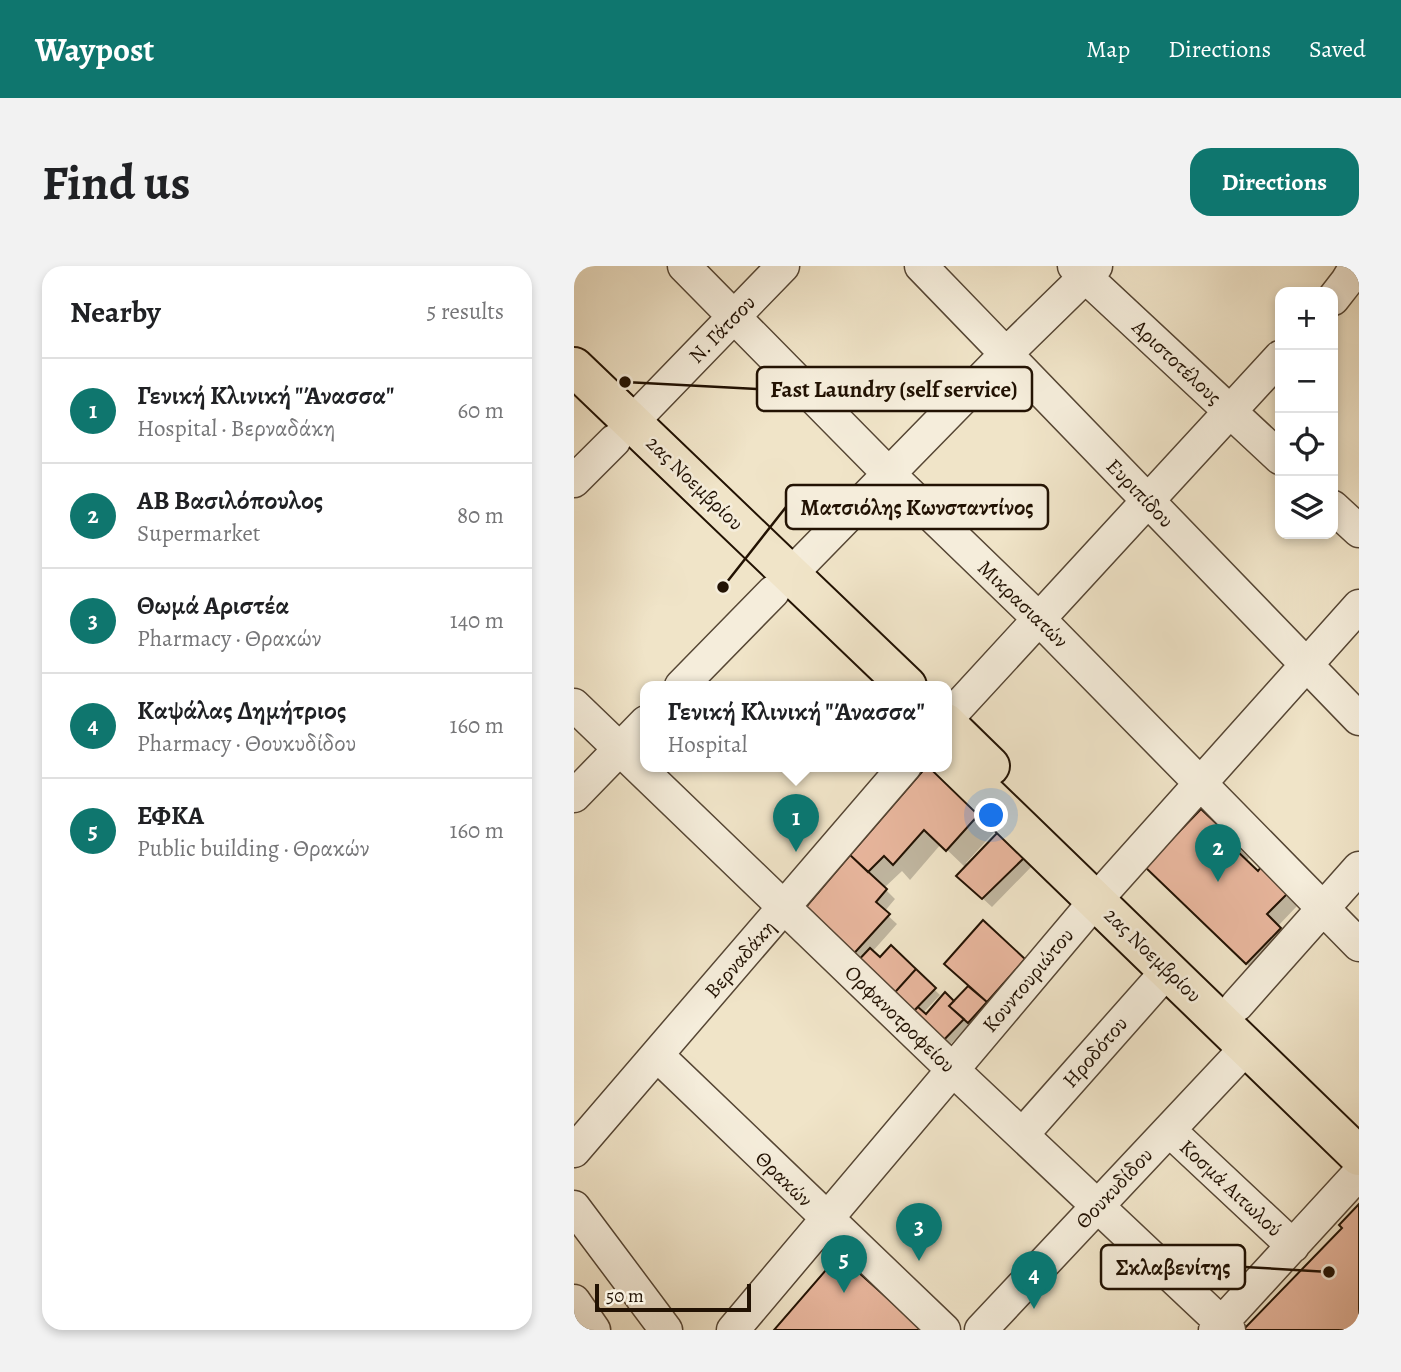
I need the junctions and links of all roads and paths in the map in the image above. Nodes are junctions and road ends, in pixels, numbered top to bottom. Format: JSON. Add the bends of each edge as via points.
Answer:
{"nodes":[{"id":1,"x":684,"y":266,"type":"edge"},
{"id":2,"x":783,"y":266,"type":"edge"},
{"id":3,"x":921,"y":266,"type":"edge"},
{"id":4,"x":1356,"y":266,"type":"edge"},
{"id":5,"x":1085,"y":270,"type":"edge"},
{"id":6,"x":1338,"y":293,"type":"edge"},
{"id":7,"x":735,"y":316,"type":"junction"},
{"id":8,"x":1006,"y":354,"type":"junction"},
{"id":9,"x":1275,"y":362,"type":"edge"},
{"id":10,"x":574,"y":367,"type":"edge"},
{"id":11,"x":574,"y":403,"type":"edge"},
{"id":12,"x":1230,"y":412,"type":"junction"},
{"id":13,"x":623,"y":431,"type":"junction"},
{"id":14,"x":1275,"y":453,"type":"edge"},
{"id":15,"x":889,"y":474,"type":"junction"},
{"id":16,"x":574,"y":481,"type":"edge"},
{"id":17,"x":1148,"y":501,"type":"junction"},
{"id":18,"x":1338,"y":512,"type":"edge"},
{"id":19,"x":1359,"y":531,"type":"edge"},
{"id":20,"x":782,"y":583,"type":"junction"},
{"id":21,"x":1359,"y":606,"type":"edge"},
{"id":22,"x":1040,"y":620,"type":"junction"},
{"id":23,"x":1307,"y":665,"type":"junction"},
{"id":24,"x":686,"y":681,"type":"edge"},
{"id":25,"x":869,"y":681,"type":"edge"},
{"id":26,"x":901,"y":681,"type":"edge"},
{"id":27,"x":574,"y":705,"type":"edge"},
{"id":28,"x":952,"y":717,"type":"edge"},
{"id":29,"x":1359,"y":719,"type":"edge"},
{"id":30,"x":952,"y":727,"type":"edge"},
{"id":31,"x":640,"y":728,"type":"edge"},
{"id":32,"x":620,"y":748,"type":"junction"},
{"id":33,"x":952,"y":760,"type":"edge"},
{"id":34,"x":640,"y":767,"type":"edge"},
{"id":35,"x":645,"y":772,"type":"edge"},
{"id":36,"x":900,"y":772,"type":"edge"},
{"id":37,"x":1201,"y":783,"type":"junction"},
{"id":38,"x":574,"y":796,"type":"edge"},
{"id":39,"x":1359,"y":868,"type":"edge"},
{"id":40,"x":1104,"y":891,"type":"junction"},
{"id":41,"x":784,"y":906,"type":"junction"},
{"id":42,"x":1323,"y":909,"type":"junction"},
{"id":43,"x":1359,"y":945,"type":"edge"},
{"id":44,"x":1168,"y":970,"type":"junction"},
{"id":45,"x":1237,"y":1005,"type":"junction"},
{"id":46,"x":1247,"y":1047,"type":"junction"},
{"id":47,"x":657,"y":1055,"type":"junction"},
{"id":48,"x":953,"y":1070,"type":"junction"},
{"id":49,"x":1359,"y":1123,"type":"edge"},
{"id":50,"x":1169,"y":1130,"type":"junction"},
{"id":51,"x":1023,"y":1135,"type":"junction"},
{"id":52,"x":574,"y":1151,"type":"edge"},
{"id":53,"x":1359,"y":1156,"type":"edge"},
{"id":54,"x":1359,"y":1173,"type":"edge"},
{"id":55,"x":1097,"y":1206,"type":"junction"},
{"id":56,"x":574,"y":1208,"type":"edge"},
{"id":57,"x":827,"y":1220,"type":"junction"},
{"id":58,"x":1293,"y":1246,"type":"junction"},
{"id":59,"x":574,"y":1301,"type":"edge"},
{"id":60,"x":1222,"y":1328,"type":"edge"},
{"id":61,"x":594,"y":1330,"type":"edge"},
{"id":62,"x":666,"y":1330,"type":"edge"},
{"id":63,"x":733,"y":1330,"type":"edge"},
{"id":64,"x":944,"y":1330,"type":"edge"},
{"id":65,"x":981,"y":1330,"type":"edge"}],
"edges":[{"from":1,"to":7,"type":"street","name":"Μικρασιατών"},
{"from":2,"to":7,"type":"street","name":"Ν. Γάτσου"},
{"from":3,"to":8,"type":"street","name":"Ευριπίδου"},
{"from":4,"to":6,"type":"street"},
{"from":5,"to":8,"type":"street"},
{"from":5,"to":12,"type":"street","name":"Αριστοτέλους"},
{"from":7,"to":13,"type":"street","name":"Ν. Γάτσου"},
{"from":7,"to":15,"type":"street","name":"Μικρασιατών"},
{"from":8,"to":15,"type":"street"},
{"from":8,"to":17,"type":"street","name":"Ευριπίδου"},
{"from":9,"to":12,"type":"street"},
{"from":10,"to":13,"type":"main road","name":"2ας Νοεμβρίου"},
{"from":11,"to":13,"type":"main road","name":"2ας Νοεμβρίου"},
{"from":12,"to":14,"type":"street","name":"Αριστοτέλους"},
{"from":12,"to":17,"type":"street"},
{"from":13,"to":16,"type":"street","name":"Ν. Γάτσου"},
{"from":13,"to":20,"type":"main road","name":"2ας Νοεμβρίου"},
{"from":15,"to":20,"type":"street"},
{"from":15,"to":22,"type":"street","name":"Μικρασιατών"},
{"from":17,"to":22,"type":"street"},
{"from":17,"to":23,"type":"street","name":"Ευριπίδου"},
{"from":18,"to":19,"type":"street"},
{"from":20,"to":24,"type":"street"},
{"from":20,"to":25,"type":"main road","name":"2ας Νοεμβρίου"},
{"from":20,"to":26,"type":"main road","name":"2ας Νοεμβρίου"},
{"from":21,"to":23,"type":"street","name":"Κουντουριώτου"},
{"from":22,"to":28,"type":"street"},
{"from":22,"to":37,"type":"street","name":"Μικρασιατών"},
{"from":23,"to":29,"type":"street","name":"Ευριπίδου"},
{"from":23,"to":37,"type":"street","name":"Κουντουριώτου"},
{"from":27,"to":32,"type":"street","name":"Ορφανοτροφείου"},
{"from":30,"to":40,"type":"main road","name":"2ας Νοεμβρίου"},
{"from":31,"to":32,"type":"street"},
{"from":32,"to":34,"type":"street","name":"Ορφανοτροφείου"},
{"from":32,"to":38,"type":"street"},
{"from":33,"to":40,"type":"main road","name":"2ας Νοεμβρίου"},
{"from":35,"to":41,"type":"street","name":"Ορφανοτροφείου"},
{"from":36,"to":41,"type":"street","name":"Βερναδάκη"},
{"from":37,"to":40,"type":"street","name":"Κουντουριώτου"},
{"from":37,"to":42,"type":"street","name":"Μικρασιατών"},
{"from":39,"to":42,"type":"street"},
{"from":40,"to":44,"type":"main road","name":"2ας Νοεμβρίου"},
{"from":40,"to":45,"type":"main road","name":"2ας Νοεμβρίου"},
{"from":40,"to":48,"type":"street","name":"Κουντουριώτου"},
{"from":41,"to":47,"type":"street","name":"Βερναδάκη"},
{"from":41,"to":48,"type":"street","name":"Ορφανοτροφείου"},
{"from":42,"to":43,"type":"street","name":"Μικρασιατών"},
{"from":42,"to":45,"type":"street"},
{"from":44,"to":46,"type":"main road","name":"2ας Νοεμβρίου"},
{"from":44,"to":51,"type":"street","name":"Ηροδότου"},
{"from":45,"to":49,"type":"main road","name":"2ας Νοεμβρίου"},
{"from":46,"to":50,"type":"street","name":"Θουκυδίδου"},
{"from":46,"to":53,"type":"main road","name":"2ας Νοεμβρίου"},
{"from":47,"to":52,"type":"street","name":"Βερναδάκη"},
{"from":47,"to":57,"type":"street","name":"Θρακών"},
{"from":48,"to":51,"type":"street","name":"Ορφανοτροφείου"},
{"from":48,"to":57,"type":"street","name":"Κουντουριώτου"},
{"from":50,"to":55,"type":"street","name":"Θουκυδίδου"},
{"from":50,"to":58,"type":"street","name":"Κοσμά Αιτωλού"},
{"from":51,"to":55,"type":"street","name":"Ορφανοτροφείου"},
{"from":54,"to":58,"type":"street"},
{"from":55,"to":60,"type":"street","name":"Ορφανοτροφείου"},
{"from":55,"to":65,"type":"street","name":"Θουκυδίδου"},
{"from":56,"to":62,"type":"street"},
{"from":57,"to":63,"type":"street","name":"Κουντουριώτου"},
{"from":57,"to":64,"type":"street","name":"Θρακών"},
{"from":58,"to":60,"type":"street"},
{"from":59,"to":61,"type":"street"}]}
